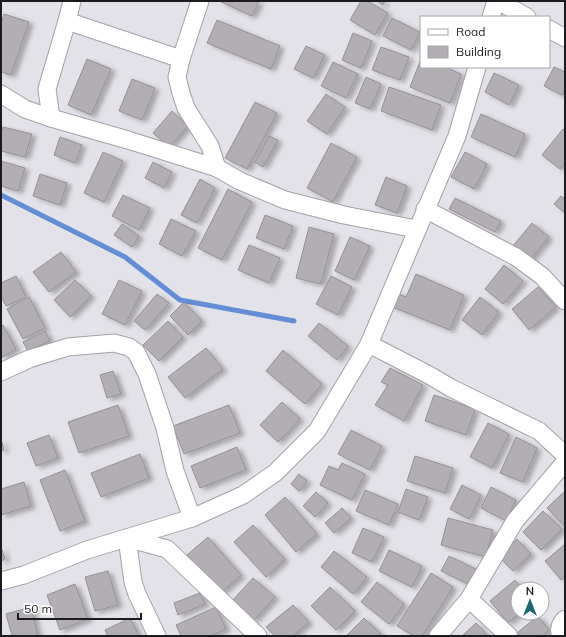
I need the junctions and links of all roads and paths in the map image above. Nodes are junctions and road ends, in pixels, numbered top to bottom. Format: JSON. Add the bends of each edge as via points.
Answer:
{"nodes":[{"id":1,"x":72,"y":1,"type":"edge"},
{"id":2,"x":200,"y":1,"type":"edge"},
{"id":3,"x":497,"y":1,"type":"edge"},
{"id":4,"x":491,"y":16,"type":"edge"},
{"id":5,"x":525,"y":16,"type":"edge"},
{"id":6,"x":67,"y":21,"type":"junction"},
{"id":7,"x":550,"y":30,"type":"edge"},
{"id":8,"x":565,"y":38,"type":"edge"},
{"id":9,"x":181,"y":58,"type":"junction"},
{"id":10,"x":477,"y":68,"type":"edge"},
{"id":11,"x":1,"y":94,"type":"edge"},
{"id":12,"x":51,"y":118,"type":"junction"},
{"id":13,"x":217,"y":168,"type":"junction"},
{"id":14,"x":425,"y":209,"type":"junction"},
{"id":15,"x":416,"y":230,"type":"junction"},
{"id":16,"x":565,"y":301,"type":"edge"},
{"id":17,"x":369,"y":344,"type":"junction"},
{"id":18,"x":1,"y":372,"type":"edge"},
{"id":19,"x":565,"y":455,"type":"edge"},
{"id":20,"x":565,"y":462,"type":"edge"},
{"id":21,"x":192,"y":518,"type":"junction"},
{"id":22,"x":127,"y":538,"type":"junction"},
{"id":23,"x":1,"y":581,"type":"edge"},
{"id":24,"x":469,"y":599,"type":"junction"},
{"id":25,"x":157,"y":636,"type":"edge"},
{"id":26,"x":258,"y":636,"type":"edge"},
{"id":27,"x":438,"y":636,"type":"edge"},
{"id":28,"x":508,"y":636,"type":"edge"}],
"edges":[{"from":1,"to":6,"type":"street"},
{"from":2,"to":9,"type":"street"},
{"from":3,"to":4,"type":"street"},
{"from":3,"to":5,"type":"street"},
{"from":6,"to":9,"type":"street"},
{"from":6,"to":12,"type":"street","via":[[47,89]]},
{"from":7,"to":8,"type":"street"},
{"from":9,"to":13,"type":"street","via":[[177,77],[181,93],[186,108],[210,146]]},
{"from":10,"to":14,"type":"street","via":[[457,136]]},
{"from":11,"to":12,"type":"street","via":[[25,109]]},
{"from":12,"to":13,"type":"street"},
{"from":13,"to":15,"type":"street","via":[[285,200]]},
{"from":14,"to":15,"type":"street"},
{"from":14,"to":16,"type":"street","via":[[516,257],[542,276]]},
{"from":15,"to":17,"type":"street"},
{"from":17,"to":19,"type":"street","via":[[539,431]]},
{"from":17,"to":21,"type":"street","via":[[317,431],[275,473],[243,494]]},
{"from":18,"to":21,"type":"street","via":[[29,359],[68,347],[114,344],[129,347],[136,352],[147,374],[175,471]]},
{"from":20,"to":24,"type":"street","via":[[515,521]]},
{"from":21,"to":22,"type":"street"},
{"from":22,"to":23,"type":"street"},
{"from":22,"to":25,"type":"street","via":[[136,594]]},
{"from":22,"to":26,"type":"street","via":[[167,549]]},
{"from":24,"to":27,"type":"street"},
{"from":24,"to":28,"type":"street"}]}
